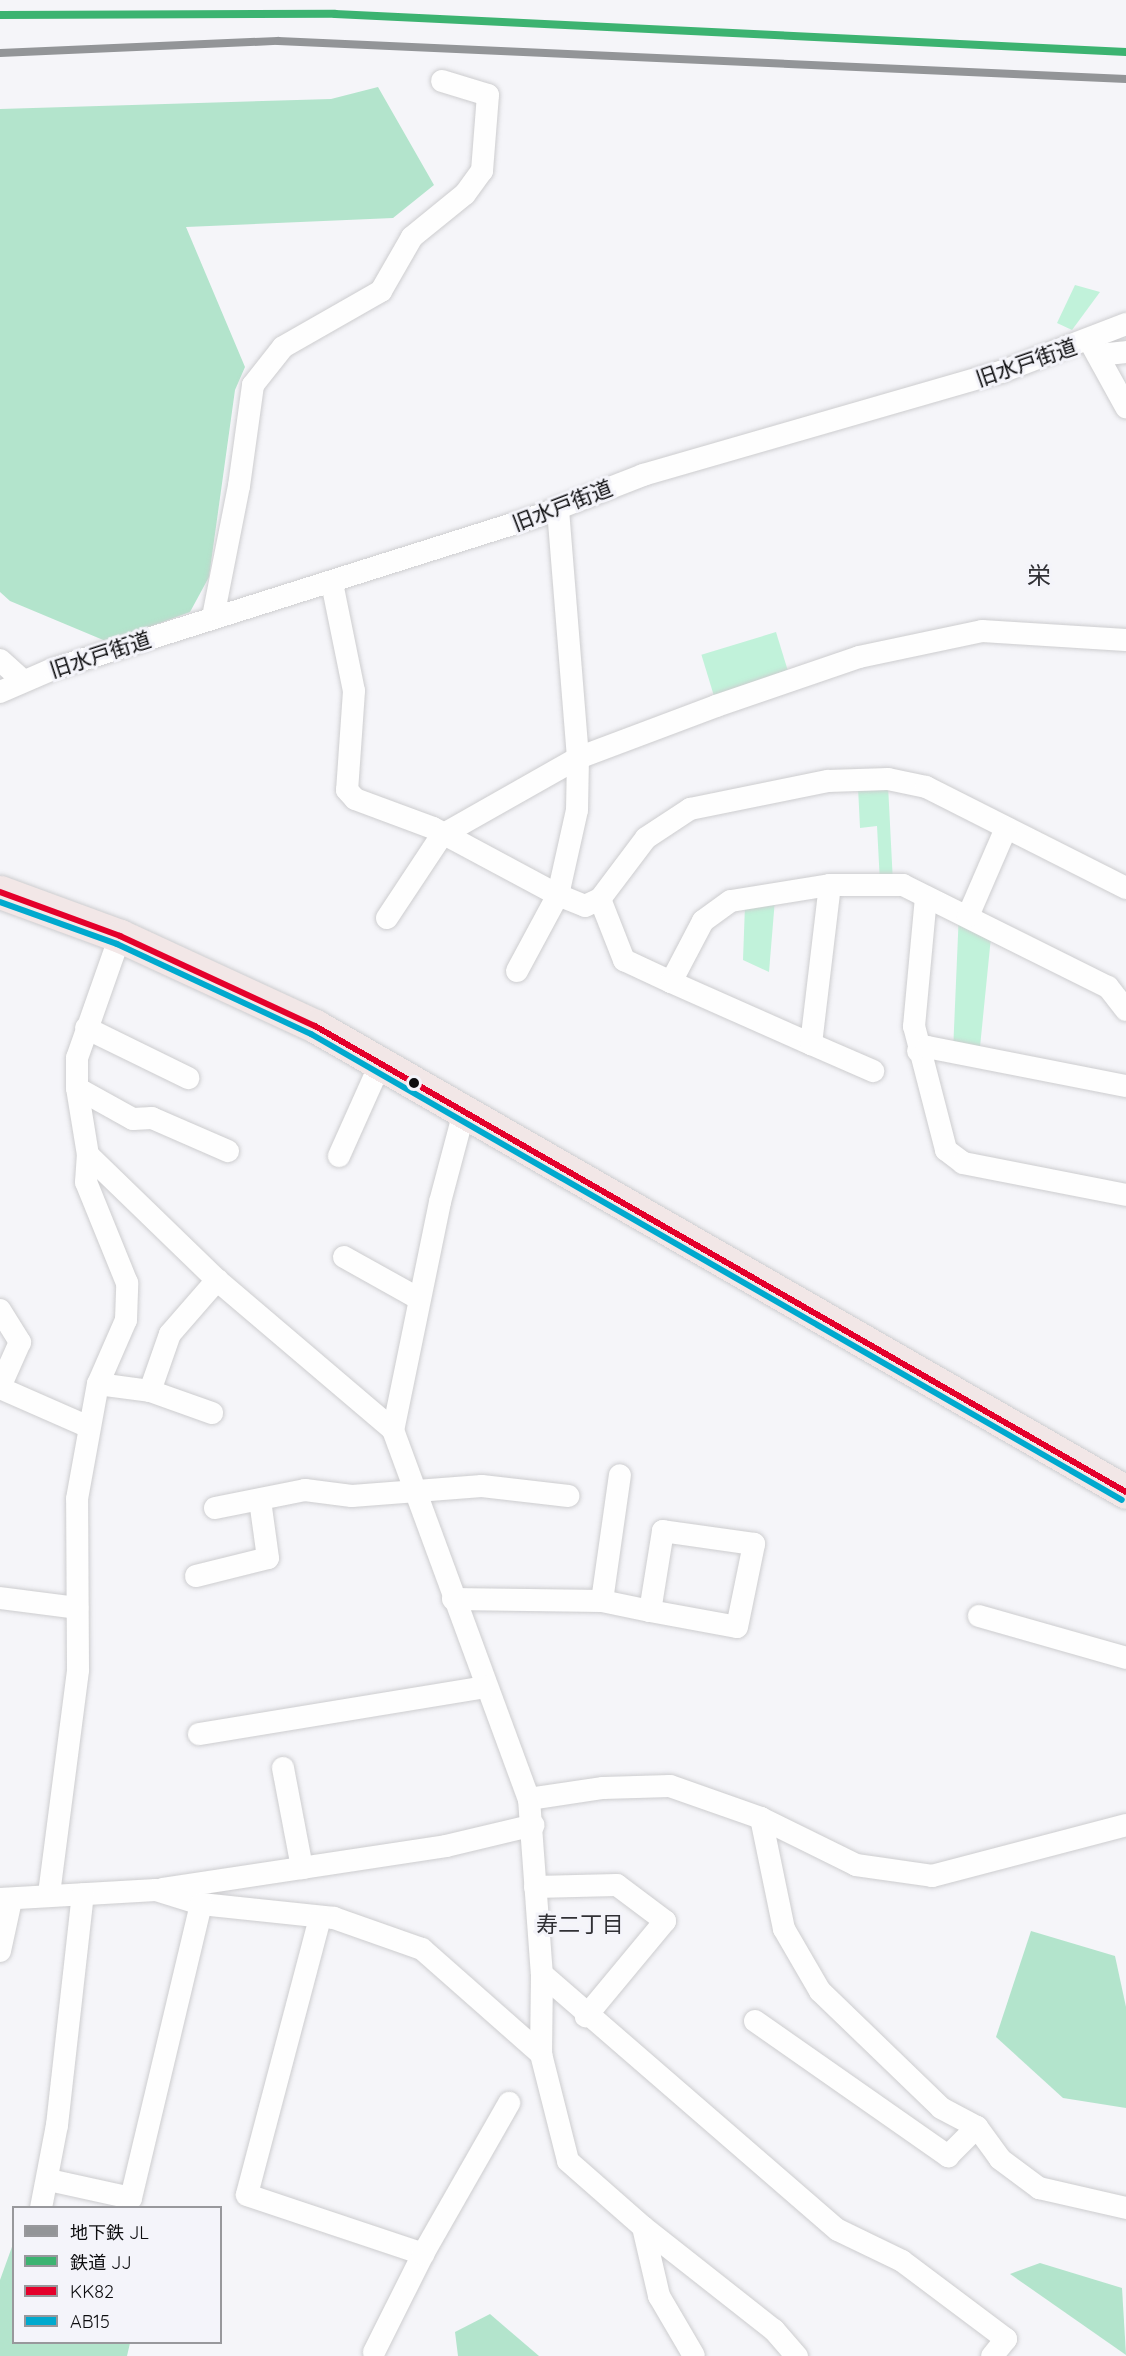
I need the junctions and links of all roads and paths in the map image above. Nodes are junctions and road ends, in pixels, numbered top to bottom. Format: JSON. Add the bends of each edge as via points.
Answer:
{"nodes":[{"id":1,"x":442,"y":81,"type":"dead end"},
{"id":2,"x":1126,"y":324,"type":"edge"},
{"id":3,"x":1094,"y":348,"type":"junction"},
{"id":4,"x":1126,"y":352,"type":"edge"},
{"id":5,"x":1126,"y":406,"type":"edge"},
{"id":6,"x":558,"y":508,"type":"junction"},
{"id":7,"x":332,"y":583,"type":"junction"},
{"id":8,"x":213,"y":617,"type":"junction"},
{"id":9,"x":1126,"y":640,"type":"edge"},
{"id":10,"x":0,"y":660,"type":"edge"},
{"id":11,"x":23,"y":681,"type":"junction"},
{"id":12,"x":0,"y":692,"type":"edge"},
{"id":13,"x":578,"y":758,"type":"junction"},
{"id":14,"x":1006,"y":828,"type":"junction"},
{"id":15,"x":442,"y":835,"type":"junction"},
{"id":16,"x":830,"y":885,"type":"junction"},
{"id":17,"x":1126,"y":888,"type":"edge"},
{"id":18,"x":0,"y":892,"type":"edge"},
{"id":19,"x":558,"y":896,"type":"junction"},
{"id":20,"x":926,"y":897,"type":"junction"},
{"id":21,"x":600,"y":899,"type":"junction"},
{"id":22,"x":968,"y":916,"type":"junction"},
{"id":23,"x":387,"y":918,"type":"dead end"},
{"id":24,"x":120,"y":936,"type":"junction"},
{"id":25,"x":517,"y":970,"type":"dead end"},
{"id":26,"x":671,"y":982,"type":"junction"},
{"id":27,"x":1126,"y":1011,"type":"edge"},
{"id":28,"x":86,"y":1028,"type":"junction"},
{"id":29,"x":811,"y":1044,"type":"junction"},
{"id":30,"x":918,"y":1051,"type":"junction"},
{"id":31,"x":381,"y":1062,"type":"junction"},
{"id":32,"x":873,"y":1071,"type":"dead end"},
{"id":33,"x":188,"y":1078,"type":"dead end"},
{"id":34,"x":1126,"y":1086,"type":"edge"},
{"id":35,"x":76,"y":1088,"type":"junction"},
{"id":36,"x":465,"y":1108,"type":"junction"},
{"id":37,"x":228,"y":1151,"type":"dead end"},
{"id":38,"x":88,"y":1155,"type":"junction"},
{"id":39,"x":339,"y":1156,"type":"dead end"},
{"id":40,"x":1126,"y":1195,"type":"edge"},
{"id":41,"x":344,"y":1257,"type":"dead end"},
{"id":42,"x":217,"y":1280,"type":"junction"},
{"id":43,"x":419,"y":1299,"type":"junction"},
{"id":44,"x":0,"y":1310,"type":"edge"},
{"id":45,"x":98,"y":1384,"type":"junction"},
{"id":46,"x":0,"y":1387,"type":"edge"},
{"id":47,"x":150,"y":1391,"type":"junction"},
{"id":48,"x":212,"y":1413,"type":"dead end"},
{"id":49,"x":89,"y":1427,"type":"junction"},
{"id":50,"x":393,"y":1430,"type":"junction"},
{"id":51,"x":620,"y":1475,"type":"dead end"},
{"id":52,"x":416,"y":1491,"type":"junction"},
{"id":53,"x":1126,"y":1492,"type":"edge"},
{"id":54,"x":568,"y":1496,"type":"dead end"},
{"id":55,"x":260,"y":1500,"type":"junction"},
{"id":56,"x":215,"y":1508,"type":"dead end"},
{"id":57,"x":196,"y":1576,"type":"dead end"},
{"id":58,"x":0,"y":1598,"type":"edge"},
{"id":59,"x":453,"y":1599,"type":"junction"},
{"id":60,"x":602,"y":1601,"type":"junction"},
{"id":61,"x":77,"y":1608,"type":"junction"},
{"id":62,"x":650,"y":1611,"type":"junction"},
{"id":63,"x":979,"y":1617,"type":"dead end"},
{"id":64,"x":1126,"y":1658,"type":"edge"},
{"id":65,"x":486,"y":1687,"type":"junction"},
{"id":66,"x":199,"y":1734,"type":"dead end"},
{"id":67,"x":283,"y":1768,"type":"dead end"},
{"id":68,"x":529,"y":1799,"type":"junction"},
{"id":69,"x":761,"y":1818,"type":"junction"},
{"id":70,"x":534,"y":1825,"type":"junction"},
{"id":71,"x":1126,"y":1825,"type":"edge"},
{"id":72,"x":302,"y":1868,"type":"junction"},
{"id":73,"x":535,"y":1887,"type":"junction"},
{"id":74,"x":156,"y":1890,"type":"junction"},
{"id":75,"x":49,"y":1894,"type":"junction"},
{"id":76,"x":83,"y":1894,"type":"junction"},
{"id":77,"x":5,"y":1899,"type":"edge"},
{"id":78,"x":201,"y":1904,"type":"junction"},
{"id":79,"x":320,"y":1918,"type":"junction"},
{"id":80,"x":0,"y":1951,"type":"edge"},
{"id":81,"x":542,"y":1974,"type":"junction"},
{"id":82,"x":586,"y":2016,"type":"junction"},
{"id":83,"x":755,"y":2021,"type":"dead end"},
{"id":84,"x":541,"y":2054,"type":"junction"},
{"id":85,"x":509,"y":2103,"type":"dead end"},
{"id":86,"x":977,"y":2127,"type":"junction"},
{"id":87,"x":49,"y":2180,"type":"junction"},
{"id":88,"x":42,"y":2206,"type":"edge"},
{"id":89,"x":1126,"y":2208,"type":"edge"},
{"id":90,"x":643,"y":2227,"type":"junction"},
{"id":91,"x":423,"y":2254,"type":"junction"},
{"id":92,"x":374,"y":2352,"type":"dead end"},
{"id":93,"x":694,"y":2356,"type":"edge"},
{"id":94,"x":797,"y":2356,"type":"edge"},
{"id":95,"x":992,"y":2356,"type":"edge"}],
"edges":[{"from":1,"to":8,"type":"street","via":[[488,95],[482,171],[465,194],[412,237],[381,291],[283,347],[253,385],[241,474]]},
{"from":2,"to":3,"type":"street","name":"旧水戸街道"},
{"from":3,"to":4,"type":"street"},
{"from":3,"to":5,"type":"street"},
{"from":3,"to":6,"type":"street","name":"旧水戸街道","via":[[643,475]]},
{"from":6,"to":7,"type":"street","name":"旧水戸街道"},
{"from":6,"to":13,"type":"street"},
{"from":7,"to":8,"type":"street","name":"旧水戸街道"},
{"from":7,"to":15,"type":"street","via":[[354,691],[347,790],[355,799]]},
{"from":8,"to":11,"type":"street","name":"旧水戸街道"},
{"from":9,"to":13,"type":"street","via":[[982,631],[917,642],[816,671]]},
{"from":10,"to":11,"type":"street"},
{"from":11,"to":12,"type":"street","name":"旧水戸街道"},
{"from":13,"to":15,"type":"street"},
{"from":13,"to":19,"type":"street","via":[[577,810]]},
{"from":14,"to":17,"type":"street"},
{"from":14,"to":21,"type":"street","via":[[926,787],[888,779],[828,782],[690,809],[646,838]]},
{"from":14,"to":22,"type":"street"},
{"from":15,"to":19,"type":"street"},
{"from":15,"to":23,"type":"street"},
{"from":16,"to":20,"type":"street","via":[[892,883]]},
{"from":16,"to":26,"type":"street","via":[[731,901],[703,921]]},
{"from":16,"to":29,"type":"street"},
{"from":18,"to":24,"type":"highway"},
{"from":19,"to":21,"type":"street","via":[[585,906]]},
{"from":19,"to":25,"type":"street"},
{"from":20,"to":22,"type":"street"},
{"from":20,"to":30,"type":"street","via":[[914,1026]]},
{"from":21,"to":26,"type":"street","via":[[624,960]]},
{"from":22,"to":27,"type":"street","via":[[1108,987]]},
{"from":24,"to":28,"type":"street"},
{"from":24,"to":31,"type":"highway","via":[[240,988]]},
{"from":26,"to":29,"type":"street"},
{"from":28,"to":33,"type":"street"},
{"from":28,"to":35,"type":"street","via":[[77,1058]]},
{"from":29,"to":32,"type":"street"},
{"from":30,"to":34,"type":"street","via":[[927,1047]]},
{"from":30,"to":40,"type":"street","via":[[936,1098],[946,1150],[963,1163]]},
{"from":31,"to":36,"type":"highway"},
{"from":31,"to":39,"type":"street"},
{"from":35,"to":37,"type":"street","via":[[133,1119],[152,1118]]},
{"from":35,"to":38,"type":"street"},
{"from":36,"to":43,"type":"street"},
{"from":36,"to":53,"type":"highway"},
{"from":38,"to":42,"type":"street"},
{"from":38,"to":45,"type":"street","via":[[86,1182],[127,1283],[126,1320]]},
{"from":41,"to":43,"type":"street"},
{"from":42,"to":47,"type":"street","via":[[170,1334]]},
{"from":42,"to":50,"type":"street"},
{"from":43,"to":50,"type":"street"},
{"from":44,"to":46,"type":"street","via":[[20,1342]]},
{"from":45,"to":47,"type":"street"},
{"from":45,"to":49,"type":"street"},
{"from":46,"to":49,"type":"street"},
{"from":47,"to":48,"type":"street"},
{"from":49,"to":61,"type":"street","via":[[77,1499]]},
{"from":50,"to":52,"type":"street"},
{"from":51,"to":60,"type":"street"},
{"from":52,"to":54,"type":"street","via":[[482,1486]]},
{"from":52,"to":55,"type":"street","via":[[352,1496],[305,1490]]},
{"from":52,"to":59,"type":"street"},
{"from":55,"to":56,"type":"street"},
{"from":55,"to":57,"type":"street","via":[[268,1558]]},
{"from":58,"to":61,"type":"street"},
{"from":59,"to":60,"type":"street"},
{"from":59,"to":65,"type":"street"},
{"from":60,"to":62,"type":"street"},
{"from":61,"to":75,"type":"street","via":[[78,1670]]},
{"from":62,"to":62,"type":"street","via":[[737,1627],[754,1544],[663,1531]]},
{"from":63,"to":64,"type":"street"},
{"from":65,"to":66,"type":"street"},
{"from":65,"to":68,"type":"street"},
{"from":67,"to":72,"type":"street"},
{"from":68,"to":69,"type":"street","via":[[603,1788],[670,1786]]},
{"from":68,"to":70,"type":"street"},
{"from":69,"to":71,"type":"street","via":[[856,1865],[932,1876]]},
{"from":69,"to":86,"type":"street","via":[[784,1929],[820,1992],[941,2108]]},
{"from":70,"to":72,"type":"street","via":[[446,1846]]},
{"from":70,"to":73,"type":"street"},
{"from":72,"to":74,"type":"street"},
{"from":73,"to":81,"type":"street"},
{"from":73,"to":82,"type":"street","via":[[617,1885],[665,1921]]},
{"from":74,"to":76,"type":"street"},
{"from":74,"to":78,"type":"street"},
{"from":75,"to":76,"type":"street"},
{"from":75,"to":77,"type":"street"},
{"from":76,"to":87,"type":"street"},
{"from":77,"to":80,"type":"street"},
{"from":78,"to":79,"type":"street"},
{"from":78,"to":87,"type":"street","via":[[131,2198]]},
{"from":79,"to":84,"type":"street","via":[[334,1918],[422,1949]]},
{"from":79,"to":91,"type":"street","via":[[247,2194]]},
{"from":81,"to":82,"type":"street"},
{"from":81,"to":84,"type":"street"},
{"from":82,"to":95,"type":"street","via":[[838,2230],[902,2261],[1006,2339]]},
{"from":83,"to":86,"type":"street","via":[[948,2156]]},
{"from":84,"to":90,"type":"street","via":[[568,2161]]},
{"from":85,"to":91,"type":"street"},
{"from":86,"to":89,"type":"street","via":[[1000,2159],[1039,2188]]},
{"from":87,"to":88,"type":"street"},
{"from":90,"to":93,"type":"street","via":[[659,2296]]},
{"from":90,"to":94,"type":"street","via":[[774,2330]]},
{"from":91,"to":92,"type":"street"}]}
